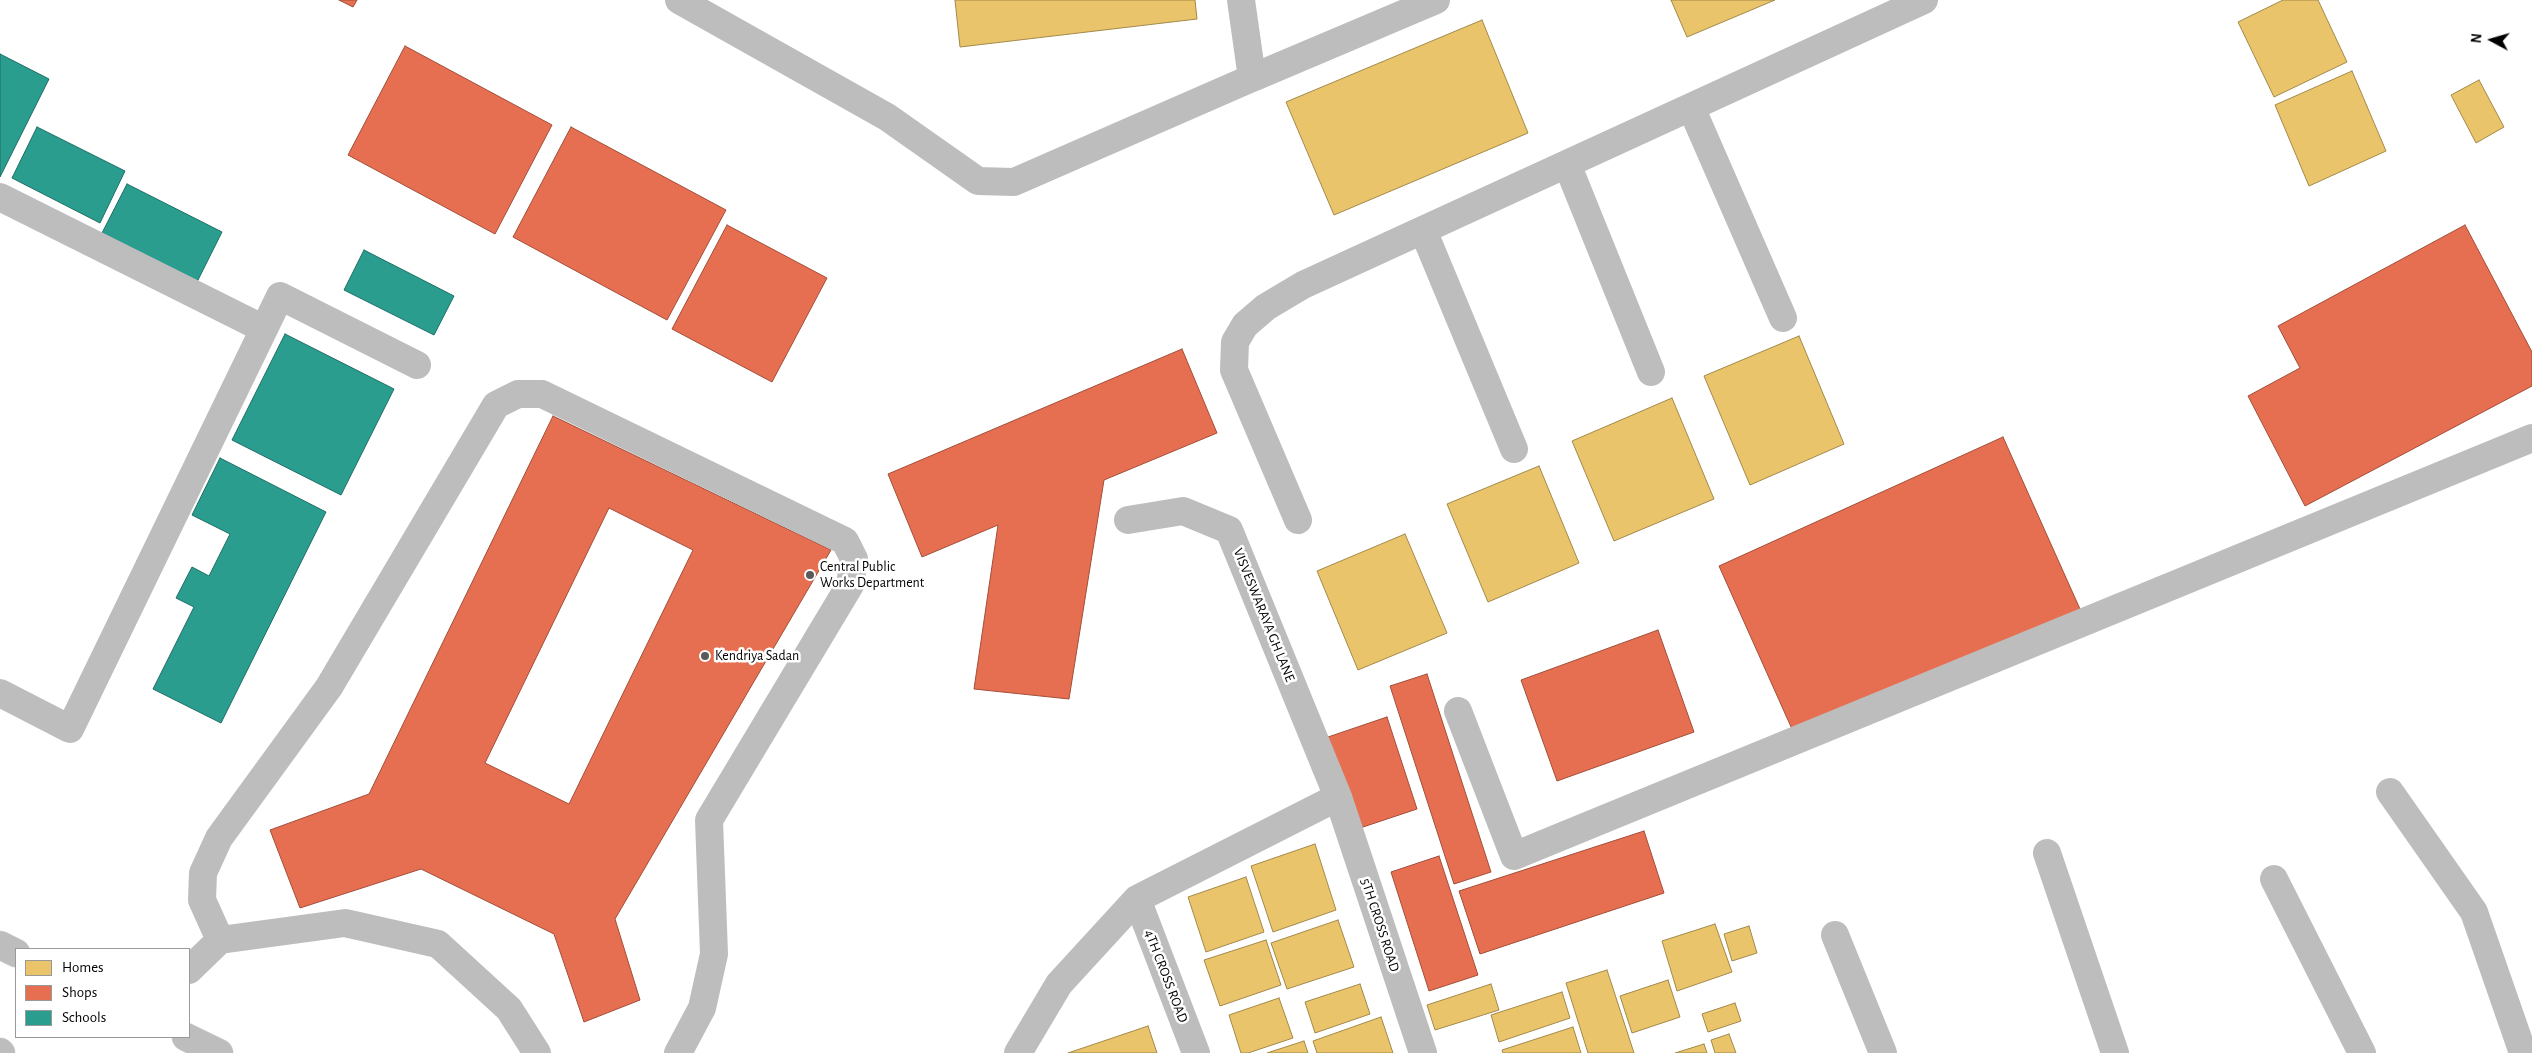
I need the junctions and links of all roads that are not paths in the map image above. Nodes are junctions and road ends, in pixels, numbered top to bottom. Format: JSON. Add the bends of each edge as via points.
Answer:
{"nodes":[{"id":1,"x":679,"y":0,"type":"edge"},
{"id":2,"x":1241,"y":0,"type":"edge"},
{"id":3,"x":1436,"y":0,"type":"edge"},
{"id":4,"x":1924,"y":0,"type":"edge"},
{"id":5,"x":1252,"y":78,"type":"junction"},
{"id":6,"x":1691,"y":107,"type":"junction"},
{"id":7,"x":1567,"y":164,"type":"junction"},
{"id":8,"x":0,"y":197,"type":"edge"},
{"id":9,"x":1423,"y":230,"type":"junction"},
{"id":10,"x":1783,"y":318,"type":"dead end"},
{"id":11,"x":264,"y":329,"type":"junction"},
{"id":12,"x":417,"y":365,"type":"dead end"},
{"id":13,"x":1651,"y":372,"type":"dead end"},
{"id":14,"x":2532,"y":438,"type":"edge"},
{"id":15,"x":1514,"y":449,"type":"dead end"},
{"id":16,"x":1128,"y":520,"type":"dead end"},
{"id":17,"x":1298,"y":520,"type":"dead end"},
{"id":18,"x":0,"y":693,"type":"edge"},
{"id":19,"x":1458,"y":711,"type":"dead end"},
{"id":20,"x":2390,"y":792,"type":"dead end"},
{"id":21,"x":1338,"y":797,"type":"junction"},
{"id":22,"x":2047,"y":854,"type":"dead end"},
{"id":23,"x":2274,"y":879,"type":"dead end"},
{"id":24,"x":1137,"y":899,"type":"junction"},
{"id":25,"x":1835,"y":935,"type":"dead end"},
{"id":26,"x":220,"y":940,"type":"junction"},
{"id":27,"x":0,"y":945,"type":"edge"},
{"id":28,"x":15,"y":952,"type":"edge"},
{"id":29,"x":190,"y":969,"type":"edge"},
{"id":30,"x":188,"y":1038,"type":"edge"},
{"id":31,"x":219,"y":1053,"type":"edge"},
{"id":32,"x":537,"y":1053,"type":"edge"},
{"id":33,"x":678,"y":1053,"type":"edge"},
{"id":34,"x":1018,"y":1053,"type":"edge"},
{"id":35,"x":1196,"y":1053,"type":"edge"},
{"id":36,"x":1423,"y":1053,"type":"edge"},
{"id":37,"x":1883,"y":1053,"type":"edge"},
{"id":38,"x":2115,"y":1053,"type":"edge"},
{"id":39,"x":2362,"y":1053,"type":"edge"},
{"id":40,"x":2523,"y":1053,"type":"edge"}],
"edges":[{"from":1,"to":5,"type":"street","via":[[887,117],[978,181],[1014,182]]},
{"from":2,"to":5,"type":"street"},
{"from":3,"to":5,"type":"street"},
{"from":4,"to":6,"type":"street"},
{"from":6,"to":7,"type":"street"},
{"from":6,"to":10,"type":"street"},
{"from":7,"to":9,"type":"street"},
{"from":7,"to":13,"type":"street"},
{"from":8,"to":11,"type":"street"},
{"from":9,"to":15,"type":"street"},
{"from":9,"to":17,"type":"street","via":[[1303,285],[1266,307],[1245,325],[1235,342],[1234,370]]},
{"from":11,"to":12,"type":"street","via":[[280,296]]},
{"from":11,"to":18,"type":"street","via":[[70,728]]},
{"from":14,"to":19,"type":"street","via":[[1514,856]]},
{"from":16,"to":21,"type":"street","name":"VISVESWARAYA GH LANE","via":[[1183,511],[1230,530]]},
{"from":20,"to":40,"type":"street","via":[[2474,912]]},
{"from":21,"to":24,"type":"street"},
{"from":21,"to":36,"type":"street","name":"5TH CROSS ROAD"},
{"from":22,"to":38,"type":"street"},
{"from":23,"to":39,"type":"street"},
{"from":24,"to":34,"type":"street","via":[[1060,984]]},
{"from":24,"to":35,"type":"street","name":"4TH CROSS ROAD"},
{"from":25,"to":37,"type":"street"},
{"from":26,"to":29,"type":"street"},
{"from":26,"to":32,"type":"street","via":[[345,923],[438,944],[509,1009]]},
{"from":26,"to":33,"type":"street","via":[[202,900],[203,874],[219,838],[329,687],[496,405],[518,394],[542,394],[845,541],[854,559],[850,585],[709,820],[714,954],[702,1008]]},
{"from":27,"to":28,"type":"street"},
{"from":30,"to":31,"type":"street"}]}
